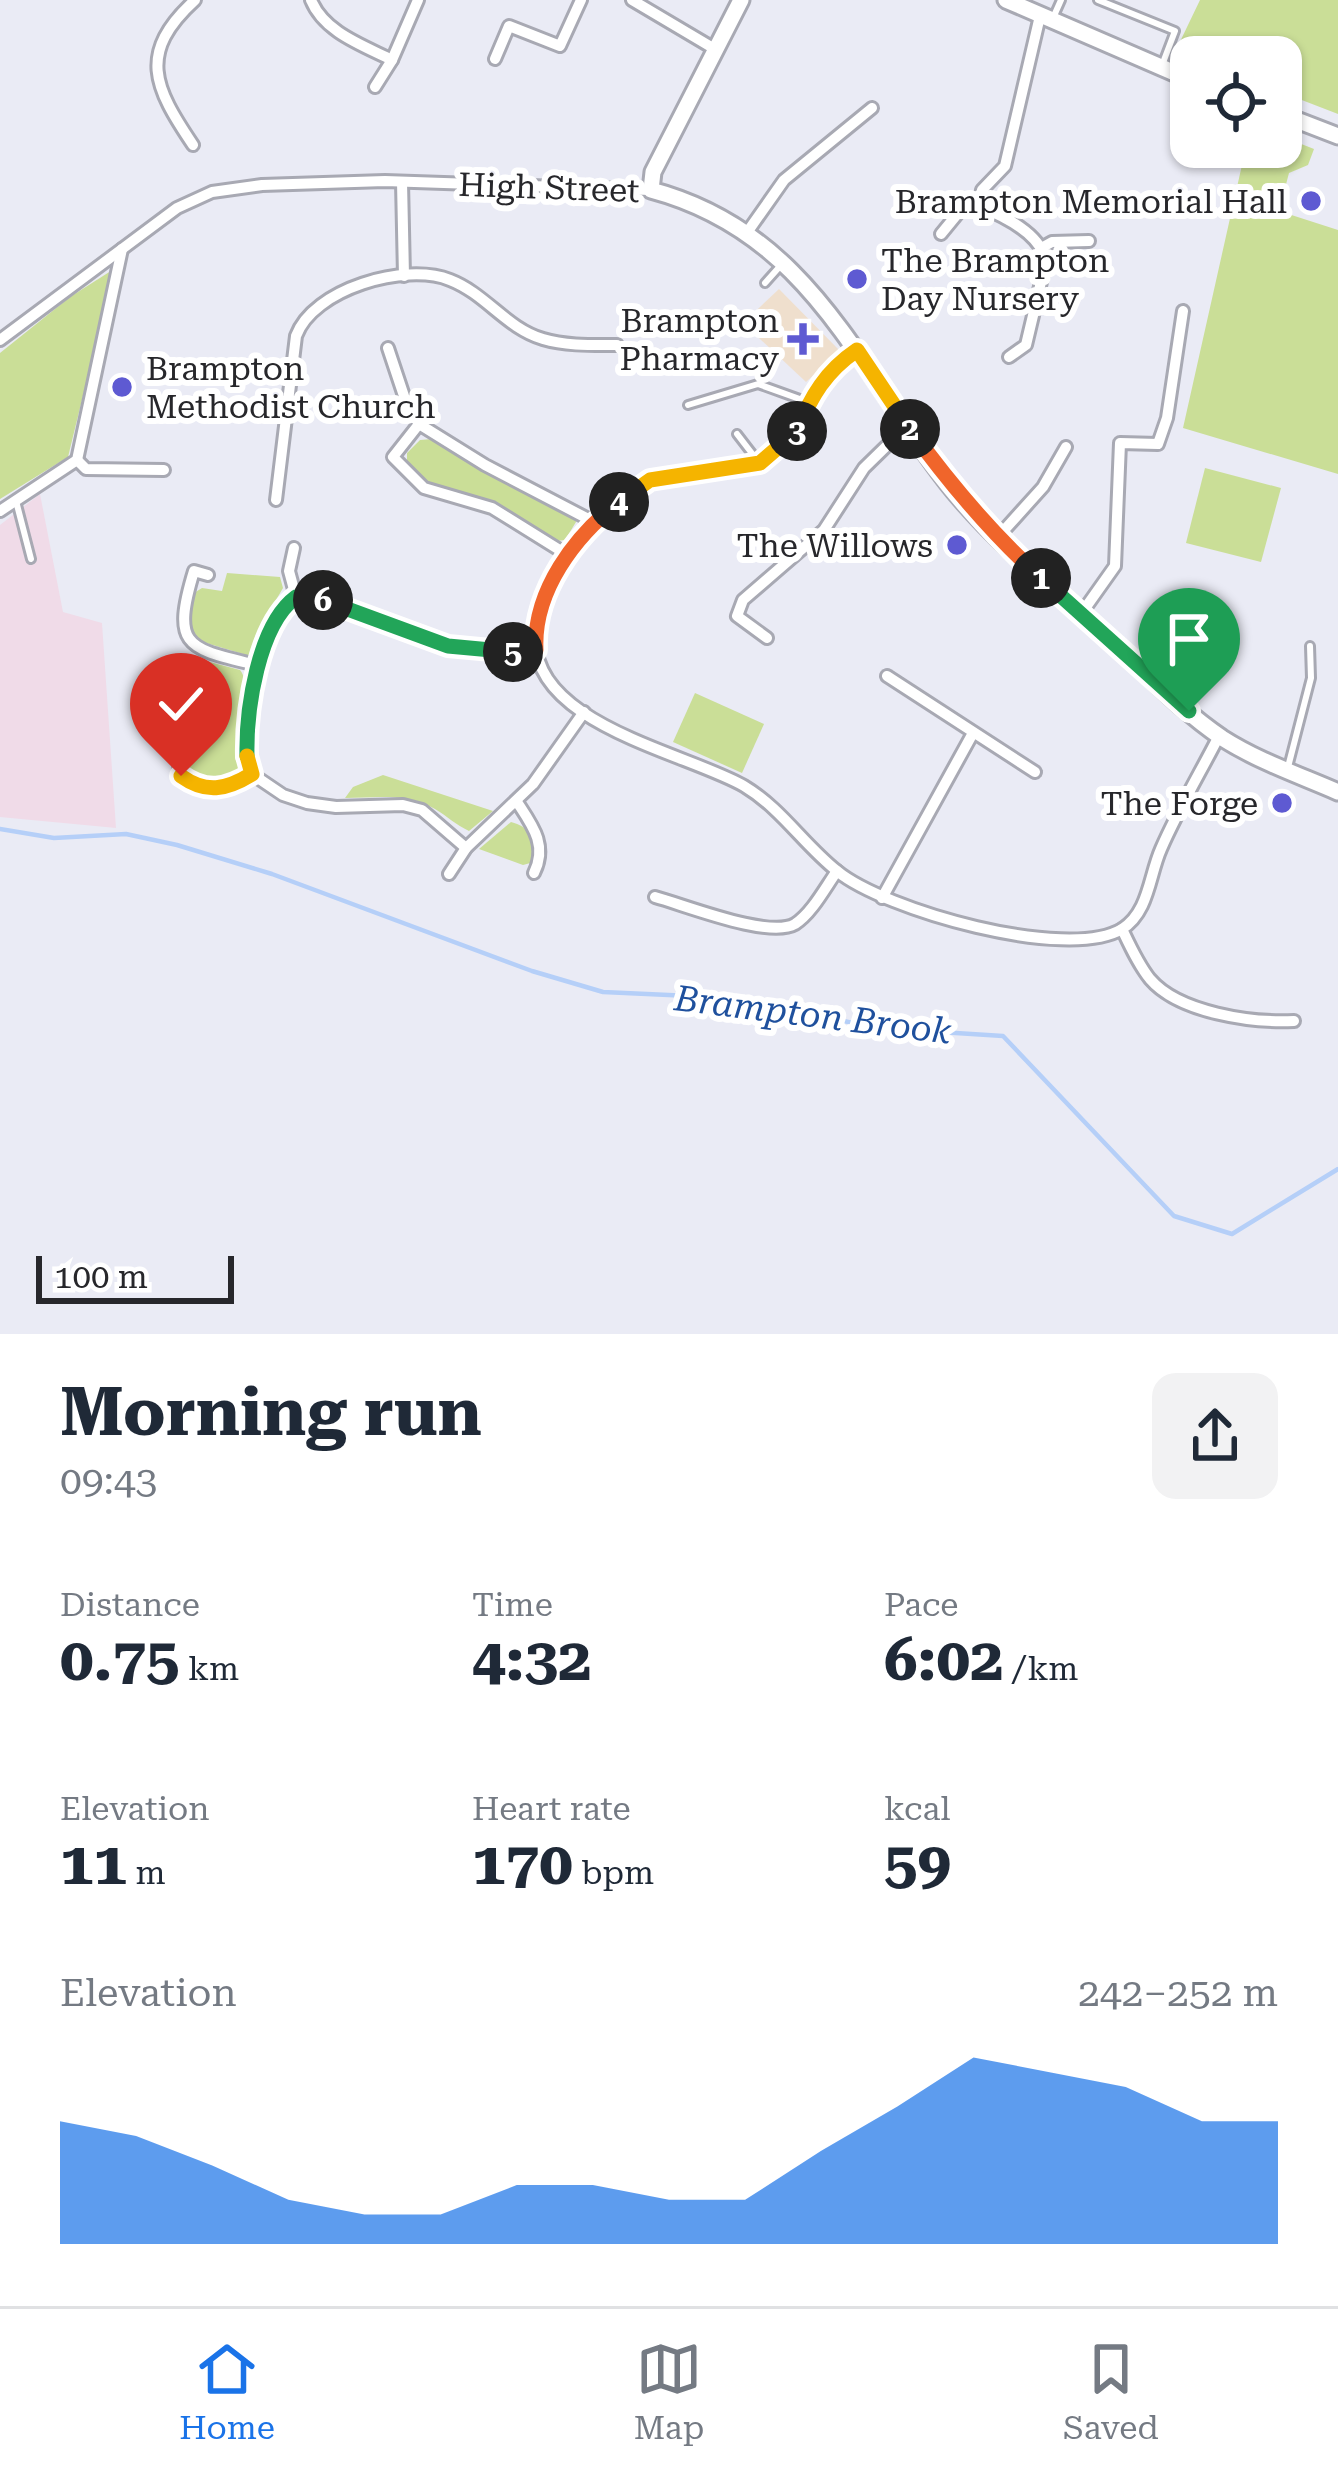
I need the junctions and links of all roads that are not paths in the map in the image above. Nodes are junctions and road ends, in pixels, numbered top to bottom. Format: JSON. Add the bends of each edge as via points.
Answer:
{"nodes":[{"id":1,"x":195,"y":0,"type":"edge"},
{"id":2,"x":310,"y":0,"type":"edge"},
{"id":3,"x":418,"y":0,"type":"edge"},
{"id":4,"x":581,"y":0,"type":"edge"},
{"id":5,"x":632,"y":0,"type":"edge"},
{"id":6,"x":741,"y":0,"type":"edge"},
{"id":7,"x":1006,"y":0,"type":"edge"},
{"id":8,"x":1061,"y":0,"type":"edge"},
{"id":9,"x":1098,"y":0,"type":"edge"},
{"id":10,"x":1046,"y":18,"type":"junction"},
{"id":11,"x":713,"y":48,"type":"junction"},
{"id":12,"x":495,"y":59,"type":"dead end"},
{"id":13,"x":392,"y":60,"type":"junction"},
{"id":14,"x":1161,"y":68,"type":"junction"},
{"id":15,"x":1170,"y":72,"type":"edge"},
{"id":16,"x":375,"y":86,"type":"dead end"},
{"id":17,"x":872,"y":109,"type":"dead end"},
{"id":18,"x":1302,"y":122,"type":"edge"},
{"id":19,"x":1338,"y":136,"type":"edge"},
{"id":20,"x":193,"y":145,"type":"dead end"},
{"id":21,"x":402,"y":182,"type":"junction"},
{"id":22,"x":651,"y":190,"type":"junction"},
{"id":23,"x":979,"y":206,"type":"junction"},
{"id":24,"x":746,"y":234,"type":"junction"},
{"id":25,"x":941,"y":234,"type":"dead end"},
{"id":26,"x":1089,"y":241,"type":"dead end"},
{"id":27,"x":122,"y":248,"type":"junction"},
{"id":28,"x":1043,"y":248,"type":"junction"},
{"id":29,"x":784,"y":261,"type":"junction"},
{"id":30,"x":404,"y":276,"type":"junction"},
{"id":31,"x":765,"y":283,"type":"dead end"},
{"id":32,"x":1183,"y":311,"type":"dead end"},
{"id":33,"x":0,"y":340,"type":"edge"},
{"id":34,"x":617,"y":345,"type":"dead end"},
{"id":35,"x":388,"y":348,"type":"dead end"},
{"id":36,"x":857,"y":350,"type":"junction"},
{"id":37,"x":1009,"y":357,"type":"dead end"},
{"id":38,"x":808,"y":403,"type":"junction"},
{"id":39,"x":688,"y":405,"type":"dead end"},
{"id":40,"x":419,"y":424,"type":"junction"},
{"id":41,"x":908,"y":425,"type":"junction"},
{"id":42,"x":737,"y":434,"type":"dead end"},
{"id":43,"x":1066,"y":446,"type":"dead end"},
{"id":44,"x":77,"y":460,"type":"junction"},
{"id":45,"x":760,"y":463,"type":"junction"},
{"id":46,"x":164,"y":470,"type":"dead end"},
{"id":47,"x":277,"y":500,"type":"dead end"},
{"id":48,"x":16,"y":501,"type":"junction"},
{"id":49,"x":0,"y":511,"type":"edge"},
{"id":50,"x":594,"y":522,"type":"junction"},
{"id":51,"x":997,"y":538,"type":"junction"},
{"id":52,"x":294,"y":548,"type":"dead end"},
{"id":53,"x":566,"y":554,"type":"junction"},
{"id":54,"x":31,"y":559,"type":"dead end"},
{"id":55,"x":208,"y":575,"type":"dead end"},
{"id":56,"x":296,"y":597,"type":"junction"},
{"id":57,"x":1081,"y":614,"type":"junction"},
{"id":58,"x":767,"y":638,"type":"dead end"},
{"id":59,"x":1310,"y":646,"type":"dead end"},
{"id":60,"x":536,"y":650,"type":"junction"},
{"id":61,"x":260,"y":666,"type":"junction"},
{"id":62,"x":887,"y":676,"type":"dead end"},
{"id":63,"x":584,"y":712,"type":"junction"},
{"id":64,"x":181,"y":714,"type":"dead end"},
{"id":65,"x":973,"y":733,"type":"junction"},
{"id":66,"x":179,"y":736,"type":"junction"},
{"id":67,"x":1220,"y":736,"type":"junction"},
{"id":68,"x":194,"y":738,"type":"dead end"},
{"id":69,"x":1288,"y":770,"type":"junction"},
{"id":70,"x":1035,"y":772,"type":"dead end"},
{"id":71,"x":252,"y":774,"type":"junction"},
{"id":72,"x":1338,"y":792,"type":"edge"},
{"id":73,"x":517,"y":802,"type":"junction"},
{"id":74,"x":466,"y":848,"type":"junction"},
{"id":75,"x":837,"y":871,"type":"junction"},
{"id":76,"x":449,"y":874,"type":"dead end"},
{"id":77,"x":534,"y":874,"type":"dead end"},
{"id":78,"x":655,"y":896,"type":"dead end"},
{"id":79,"x":882,"y":898,"type":"junction"},
{"id":80,"x":1122,"y":929,"type":"junction"},
{"id":81,"x":1294,"y":1021,"type":"dead end"}],
"edges":[{"from":1,"to":20,"type":"street","via":[[158,45],[156,72],[165,104]]},
{"from":2,"to":13,"type":"street","via":[[317,17]]},
{"from":3,"to":13,"type":"street"},
{"from":4,"to":12,"type":"street","via":[[560,46],[509,26]]},
{"from":5,"to":11,"type":"street"},
{"from":6,"to":11,"type":"street"},
{"from":7,"to":10,"type":"street"},
{"from":8,"to":10,"type":"lane"},
{"from":9,"to":14,"type":"lane","via":[[1175,32]]},
{"from":10,"to":14,"type":"street"},
{"from":10,"to":23,"type":"street","via":[[1005,166],[982,190]]},
{"from":11,"to":22,"type":"street"},
{"from":13,"to":16,"type":"street"},
{"from":14,"to":15,"type":"street"},
{"from":17,"to":24,"type":"street","via":[[784,180]]},
{"from":18,"to":19,"type":"street"},
{"from":21,"to":22,"type":"street","name":"High Street"},
{"from":21,"to":27,"type":"street","name":"High Street","via":[[212,192]]},
{"from":21,"to":30,"type":"street"},
{"from":22,"to":24,"type":"street","name":"High Street","via":[[685,199]]},
{"from":23,"to":25,"type":"street","via":[[958,212]]},
{"from":23,"to":28,"type":"street"},
{"from":24,"to":29,"type":"street","name":"High Street"},
{"from":26,"to":28,"type":"street"},
{"from":27,"to":33,"type":"street","name":"High Street"},
{"from":27,"to":44,"type":"street"},
{"from":28,"to":37,"type":"street","via":[[1026,345]]},
{"from":29,"to":31,"type":"lane"},
{"from":29,"to":36,"type":"street","name":"High Street"},
{"from":30,"to":34,"type":"street","via":[[446,278],[512,327],[547,341]]},
{"from":30,"to":47,"type":"street","via":[[348,288],[302,320]]},
{"from":32,"to":57,"type":"street","via":[[1158,444],[1120,443],[1115,566]]},
{"from":35,"to":40,"type":"street"},
{"from":36,"to":38,"type":"street","via":[[832,367]]},
{"from":36,"to":41,"type":"street","name":"High Street"},
{"from":38,"to":39,"type":"lane","via":[[758,384]]},
{"from":38,"to":45,"type":"street","via":[[795,437]]},
{"from":40,"to":50,"type":"street"},
{"from":40,"to":53,"type":"street","via":[[394,457],[424,488],[491,508]]},
{"from":41,"to":51,"type":"street","name":"High Street"},
{"from":41,"to":58,"type":"street","via":[[864,468],[824,530],[743,600],[737,616]]},
{"from":42,"to":45,"type":"lane"},
{"from":43,"to":51,"type":"street","via":[[1043,487]]},
{"from":44,"to":46,"type":"street","via":[[86,469]]},
{"from":44,"to":48,"type":"street"},
{"from":45,"to":50,"type":"street","via":[[650,480]]},
{"from":48,"to":49,"type":"street"},
{"from":48,"to":54,"type":"lane"},
{"from":50,"to":53,"type":"street"},
{"from":51,"to":57,"type":"street","name":"High Street"},
{"from":52,"to":56,"type":"street"},
{"from":53,"to":60,"type":"street","via":[[538,622]]},
{"from":55,"to":61,"type":"street","via":[[194,571],[182,608],[187,638]]},
{"from":56,"to":60,"type":"street","via":[[335,603],[448,646]]},
{"from":56,"to":61,"type":"street","via":[[270,629]]},
{"from":57,"to":67,"type":"street","name":"High Street"},
{"from":59,"to":69,"type":"lane","via":[[1311,678]]},
{"from":60,"to":63,"type":"street","via":[[550,684]]},
{"from":61,"to":71,"type":"street","via":[[247,725]]},
{"from":62,"to":65,"type":"street"},
{"from":63,"to":73,"type":"street"},
{"from":63,"to":75,"type":"street","via":[[740,784],[790,819]]},
{"from":64,"to":66,"type":"street"},
{"from":65,"to":70,"type":"street"},
{"from":65,"to":79,"type":"street"},
{"from":66,"to":68,"type":"street"},
{"from":66,"to":71,"type":"street","via":[[181,776],[198,788],[223,788]]},
{"from":67,"to":69,"type":"street","name":"High Street"},
{"from":67,"to":80,"type":"street","via":[[1138,913]]},
{"from":69,"to":72,"type":"street","name":"High Street"},
{"from":71,"to":74,"type":"street","via":[[307,803],[422,810]]},
{"from":73,"to":74,"type":"street"},
{"from":73,"to":77,"type":"street","via":[[536,831]]},
{"from":74,"to":76,"type":"street"},
{"from":75,"to":78,"type":"street","via":[[808,912],[784,928]]},
{"from":75,"to":79,"type":"street"},
{"from":79,"to":80,"type":"street","via":[[1043,941],[1084,942]]},
{"from":80,"to":81,"type":"street","via":[[1153,983],[1219,1014]]}]}
